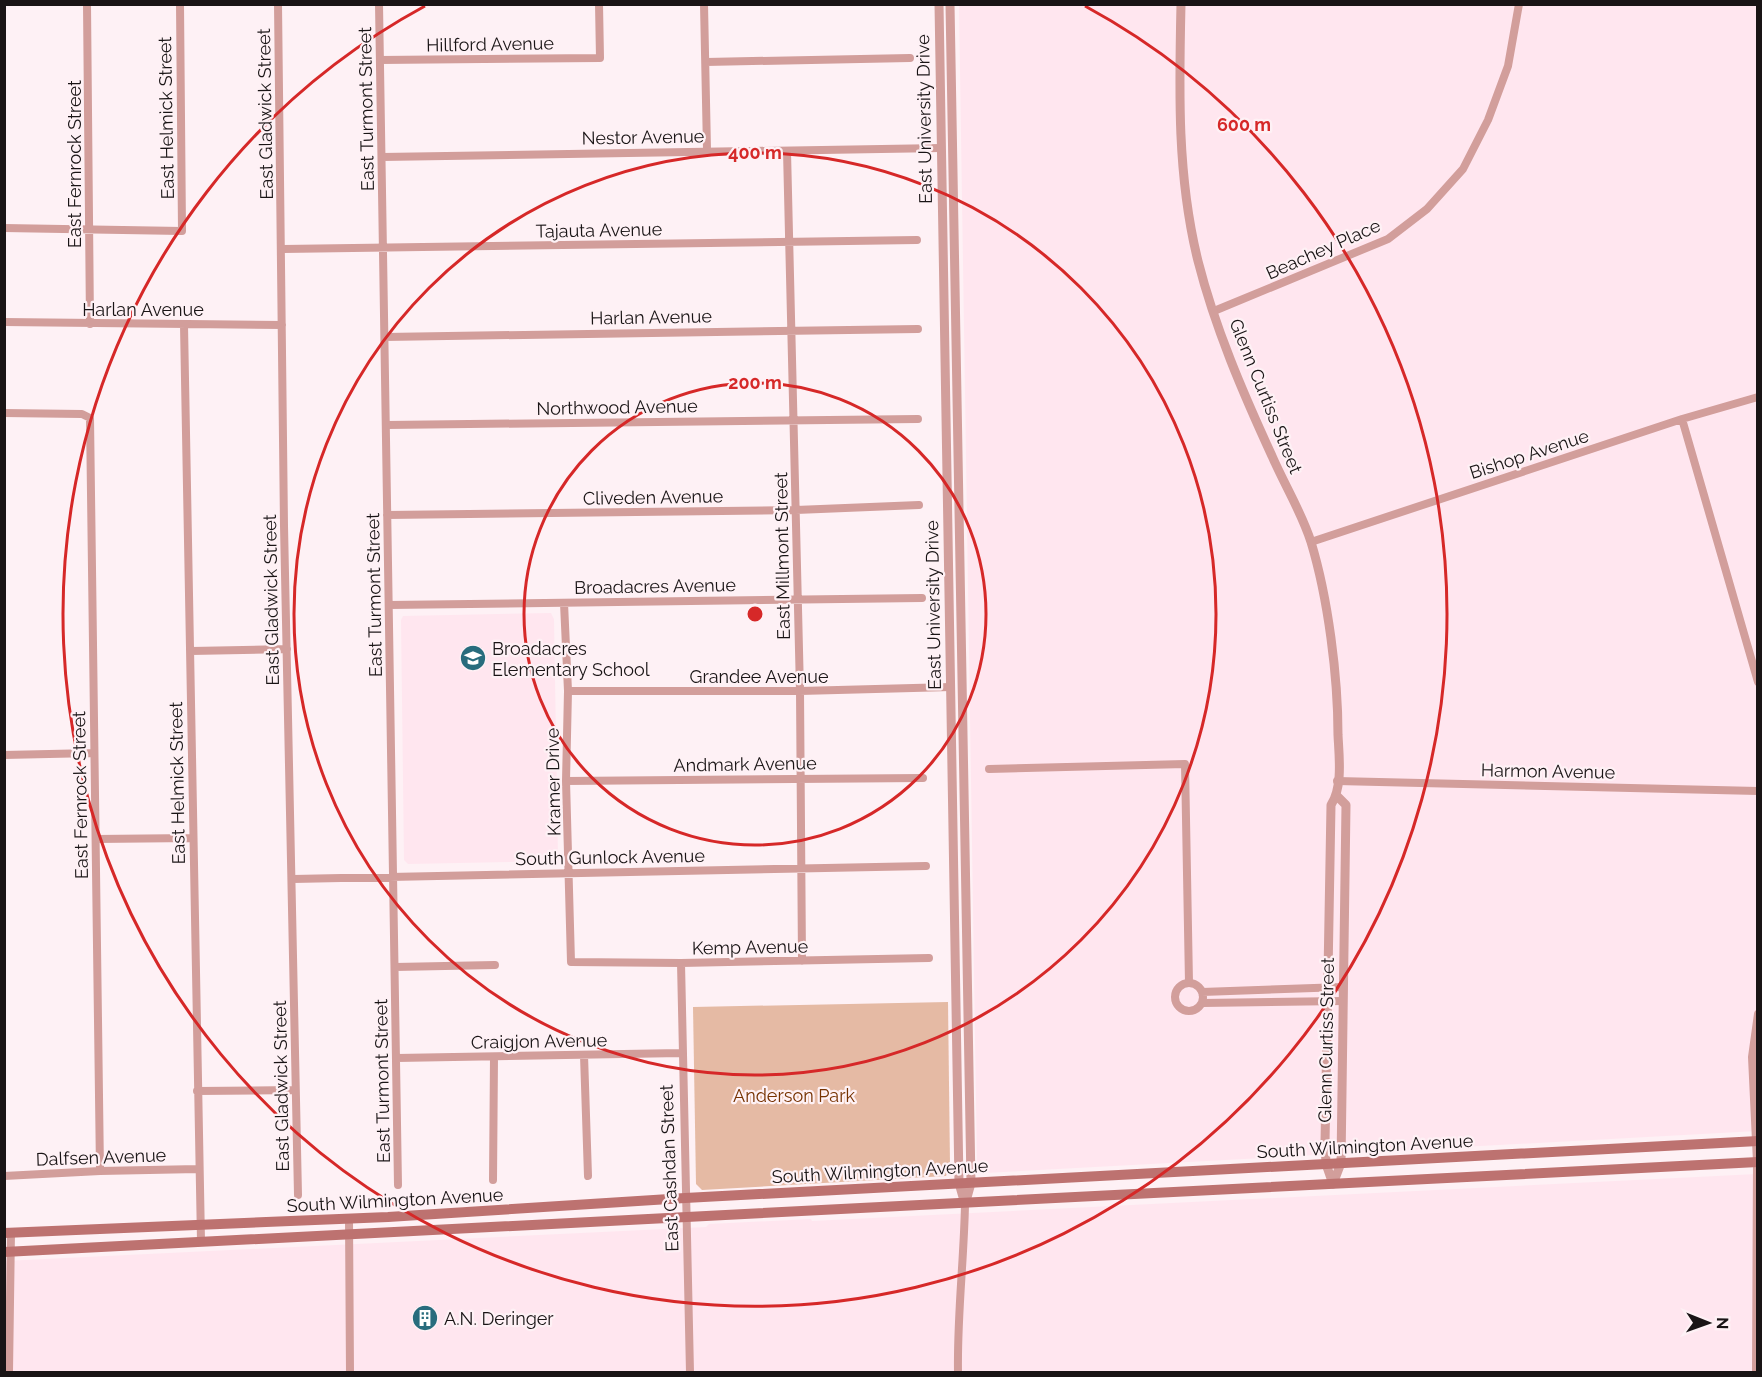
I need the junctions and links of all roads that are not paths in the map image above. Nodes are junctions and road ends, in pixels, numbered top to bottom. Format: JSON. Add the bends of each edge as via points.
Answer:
{"nodes":[{"id":1,"x":87,"y":4,"type":"edge"},
{"id":2,"x":180,"y":4,"type":"edge"},
{"id":3,"x":278,"y":4,"type":"edge"},
{"id":4,"x":379,"y":4,"type":"edge"},
{"id":5,"x":599,"y":4,"type":"edge"},
{"id":6,"x":704,"y":4,"type":"edge"},
{"id":7,"x":939,"y":4,"type":"edge"},
{"id":8,"x":950,"y":4,"type":"edge"},
{"id":9,"x":1181,"y":4,"type":"edge"},
{"id":10,"x":1519,"y":4,"type":"edge"},
{"id":11,"x":910,"y":58,"type":"dead end"},
{"id":12,"x":380,"y":60,"type":"junction"},
{"id":13,"x":706,"y":62,"type":"junction"},
{"id":14,"x":940,"y":148,"type":"junction"},
{"id":15,"x":952,"y":148,"type":"junction"},
{"id":16,"x":707,"y":150,"type":"junction"},
{"id":17,"x":787,"y":151,"type":"junction"},
{"id":18,"x":382,"y":157,"type":"junction"},
{"id":19,"x":4,"y":228,"type":"edge"},
{"id":20,"x":89,"y":230,"type":"junction"},
{"id":21,"x":917,"y":240,"type":"dead end"},
{"id":22,"x":789,"y":241,"type":"junction"},
{"id":23,"x":283,"y":249,"type":"junction"},
{"id":24,"x":383,"y":249,"type":"junction"},
{"id":25,"x":1214,"y":311,"type":"junction"},
{"id":26,"x":4,"y":322,"type":"edge"},
{"id":27,"x":90,"y":324,"type":"junction"},
{"id":28,"x":184,"y":325,"type":"junction"},
{"id":29,"x":282,"y":325,"type":"junction"},
{"id":30,"x":793,"y":329,"type":"junction"},
{"id":31,"x":918,"y":329,"type":"dead end"},
{"id":32,"x":385,"y":337,"type":"junction"},
{"id":33,"x":1758,"y":397,"type":"edge"},
{"id":34,"x":4,"y":413,"type":"edge"},
{"id":35,"x":918,"y":419,"type":"dead end"},
{"id":36,"x":1682,"y":419,"type":"junction"},
{"id":37,"x":794,"y":420,"type":"junction"},
{"id":38,"x":387,"y":425,"type":"junction"},
{"id":39,"x":919,"y":505,"type":"dead end"},
{"id":40,"x":796,"y":510,"type":"junction"},
{"id":41,"x":387,"y":515,"type":"junction"},
{"id":42,"x":1311,"y":542,"type":"junction"},
{"id":43,"x":922,"y":598,"type":"dead end"},
{"id":44,"x":798,"y":599,"type":"junction"},
{"id":45,"x":564,"y":603,"type":"junction"},
{"id":46,"x":389,"y":605,"type":"junction"},
{"id":47,"x":287,"y":649,"type":"junction"},
{"id":48,"x":190,"y":651,"type":"junction"},
{"id":49,"x":1758,"y":682,"type":"edge"},
{"id":50,"x":956,"y":687,"type":"junction"},
{"id":51,"x":568,"y":691,"type":"junction"},
{"id":52,"x":800,"y":691,"type":"junction"},
{"id":53,"x":94,"y":753,"type":"junction"},
{"id":54,"x":4,"y":755,"type":"edge"},
{"id":55,"x":989,"y":769,"type":"dead end"},
{"id":56,"x":800,"y":778,"type":"junction"},
{"id":57,"x":923,"y":778,"type":"dead end"},
{"id":58,"x":566,"y":781,"type":"junction"},
{"id":59,"x":1338,"y":781,"type":"junction"},
{"id":60,"x":1758,"y":791,"type":"edge"},
{"id":61,"x":1337,"y":796,"type":"junction"},
{"id":62,"x":193,"y":838,"type":"junction"},
{"id":63,"x":96,"y":839,"type":"junction"},
{"id":64,"x":926,"y":866,"type":"dead end"},
{"id":65,"x":801,"y":870,"type":"junction"},
{"id":66,"x":570,"y":872,"type":"junction"},
{"id":67,"x":393,"y":875,"type":"junction"},
{"id":68,"x":293,"y":879,"type":"junction"},
{"id":69,"x":929,"y":958,"type":"dead end"},
{"id":70,"x":802,"y":961,"type":"junction"},
{"id":71,"x":571,"y":962,"type":"joint"},
{"id":72,"x":681,"y":963,"type":"junction"},
{"id":73,"x":495,"y":965,"type":"dead end"},
{"id":74,"x":395,"y":967,"type":"junction"},
{"id":75,"x":1189,"y":983,"type":"junction"},
{"id":76,"x":1328,"y":987,"type":"junction"},
{"id":77,"x":1343,"y":987,"type":"junction"},
{"id":78,"x":1202,"y":992,"type":"junction"},
{"id":79,"x":1343,"y":1001,"type":"junction"},
{"id":80,"x":1328,"y":1002,"type":"junction"},
{"id":81,"x":1202,"y":1003,"type":"junction"},
{"id":82,"x":1758,"y":1014,"type":"edge"},
{"id":83,"x":681,"y":1053,"type":"junction"},
{"id":84,"x":584,"y":1055,"type":"junction"},
{"id":85,"x":494,"y":1057,"type":"junction"},
{"id":86,"x":397,"y":1058,"type":"junction"},
{"id":87,"x":295,"y":1090,"type":"junction"},
{"id":88,"x":196,"y":1091,"type":"junction"},
{"id":89,"x":1757,"y":1141,"type":"edge"},
{"id":90,"x":1757,"y":1162,"type":"edge"},
{"id":91,"x":1341,"y":1163,"type":"junction"},
{"id":92,"x":1326,"y":1164,"type":"junction"},
{"id":93,"x":198,"y":1169,"type":"junction"},
{"id":94,"x":100,"y":1170,"type":"junction"},
{"id":95,"x":4,"y":1176,"type":"edge"},
{"id":96,"x":588,"y":1176,"type":"dead end"},
{"id":97,"x":494,"y":1180,"type":"dead end"},
{"id":98,"x":959,"y":1183,"type":"junction"},
{"id":99,"x":971,"y":1183,"type":"junction"},
{"id":100,"x":1333,"y":1184,"type":"junction"},
{"id":101,"x":398,"y":1185,"type":"dead end"},
{"id":102,"x":298,"y":1196,"type":"dead end"},
{"id":103,"x":685,"y":1198,"type":"junction"},
{"id":104,"x":965,"y":1204,"type":"junction"},
{"id":105,"x":686,"y":1216,"type":"junction"},
{"id":106,"x":349,"y":1219,"type":"junction"},
{"id":107,"x":199,"y":1223,"type":"junction"},
{"id":108,"x":8,"y":1233,"type":"edge"},
{"id":109,"x":349,"y":1234,"type":"junction"},
{"id":110,"x":201,"y":1241,"type":"junction"},
{"id":111,"x":8,"y":1252,"type":"edge"},
{"id":112,"x":9,"y":1372,"type":"edge"},
{"id":113,"x":350,"y":1372,"type":"edge"},
{"id":114,"x":690,"y":1372,"type":"edge"},
{"id":115,"x":958,"y":1372,"type":"edge"},
{"id":116,"x":1756,"y":1372,"type":"edge"}],
"edges":[{"from":1,"to":20,"type":"street","name":"East Fernrock Street"},
{"from":2,"to":20,"type":"street","name":"East Helmick Street","via":[[182,231]]},
{"from":3,"to":23,"type":"street","name":"East Gladwick Street"},
{"from":4,"to":12,"type":"street","name":"East Turmont Street"},
{"from":5,"to":12,"type":"street","name":"Hillford Avenue","via":[[600,58]]},
{"from":6,"to":13,"type":"street"},
{"from":7,"to":14,"type":"street","name":"East University Drive"},
{"from":8,"to":15,"type":"street","name":"East University Drive"},
{"from":9,"to":25,"type":"street","name":"Glenn Curtiss Street","via":[[1183,186],[1198,262]]},
{"from":10,"to":25,"type":"street","name":"Beachey Place","via":[[1508,66],[1488,120],[1463,169],[1427,209],[1388,239]]},
{"from":11,"to":13,"type":"street"},
{"from":12,"to":18,"type":"street","name":"East Turmont Street"},
{"from":13,"to":16,"type":"street"},
{"from":14,"to":15,"type":"street"},
{"from":14,"to":17,"type":"street","name":"Nestor Avenue"},
{"from":14,"to":50,"type":"street","name":"East University Drive"},
{"from":15,"to":50,"type":"street","name":"East University Drive"},
{"from":16,"to":17,"type":"street","name":"Nestor Avenue"},
{"from":16,"to":18,"type":"street","name":"Nestor Avenue"},
{"from":17,"to":22,"type":"street","name":"East Millmont Street"},
{"from":18,"to":24,"type":"street","name":"East Turmont Street"},
{"from":19,"to":20,"type":"street"},
{"from":20,"to":27,"type":"street","name":"East Fernrock Street"},
{"from":21,"to":22,"type":"street","name":"Tajauta Avenue"},
{"from":22,"to":24,"type":"street","name":"Tajauta Avenue"},
{"from":22,"to":30,"type":"street","name":"East Millmont Street"},
{"from":23,"to":24,"type":"street","name":"Tajauta Avenue"},
{"from":23,"to":29,"type":"street","name":"East Gladwick Street"},
{"from":24,"to":32,"type":"street","name":"East Turmont Street"},
{"from":25,"to":42,"type":"street","name":"Glenn Curtiss Street","via":[[1240,386]]},
{"from":26,"to":27,"type":"street","name":"Harlan Avenue"},
{"from":27,"to":28,"type":"street","name":"Harlan Avenue"},
{"from":28,"to":29,"type":"street","name":"Harlan Avenue"},
{"from":28,"to":48,"type":"street","name":"East Helmick Street"},
{"from":29,"to":47,"type":"street","name":"East Gladwick Street"},
{"from":30,"to":31,"type":"street","name":"Harlan Avenue"},
{"from":30,"to":32,"type":"street","name":"Harlan Avenue"},
{"from":30,"to":37,"type":"street","name":"East Millmont Street"},
{"from":32,"to":38,"type":"street","name":"East Turmont Street"},
{"from":33,"to":36,"type":"street","name":"Bishop Avenue"},
{"from":34,"to":53,"type":"street","name":"East Fernrock Street","via":[[82,414],[90,418]]},
{"from":35,"to":37,"type":"street","name":"Northwood Avenue"},
{"from":36,"to":42,"type":"street","name":"Bishop Avenue"},
{"from":36,"to":49,"type":"street"},
{"from":37,"to":38,"type":"street","name":"Northwood Avenue"},
{"from":37,"to":40,"type":"street","name":"East Millmont Street"},
{"from":38,"to":41,"type":"street","name":"East Turmont Street"},
{"from":39,"to":40,"type":"street","name":"Cliveden Avenue"},
{"from":40,"to":41,"type":"street","name":"Cliveden Avenue"},
{"from":40,"to":44,"type":"street","name":"East Millmont Street"},
{"from":41,"to":46,"type":"street","name":"East Turmont Street"},
{"from":42,"to":59,"type":"street","name":"Glenn Curtiss Street","via":[[1328,627],[1338,720]]},
{"from":43,"to":44,"type":"street","name":"Broadacres Avenue"},
{"from":44,"to":45,"type":"street","name":"Broadacres Avenue"},
{"from":44,"to":52,"type":"street","name":"East Millmont Street"},
{"from":45,"to":46,"type":"street","name":"Broadacres Avenue"},
{"from":45,"to":51,"type":"street","name":"Kramer Drive"},
{"from":46,"to":67,"type":"street","name":"East Turmont Street"},
{"from":47,"to":48,"type":"street"},
{"from":47,"to":68,"type":"street","name":"East Gladwick Street"},
{"from":48,"to":62,"type":"street","name":"East Helmick Street"},
{"from":50,"to":52,"type":"street","name":"Grandee Avenue"},
{"from":50,"to":98,"type":"street","name":"East University Drive"},
{"from":50,"to":99,"type":"street","name":"East University Drive"},
{"from":51,"to":52,"type":"street","name":"Grandee Avenue"},
{"from":51,"to":58,"type":"street","name":"Kramer Drive"},
{"from":52,"to":56,"type":"street","name":"East Millmont Street"},
{"from":53,"to":54,"type":"street"},
{"from":53,"to":63,"type":"street","name":"East Fernrock Street"},
{"from":55,"to":75,"type":"street","via":[[1185,764]]},
{"from":56,"to":57,"type":"street","name":"Andmark Avenue"},
{"from":56,"to":58,"type":"street","name":"Andmark Avenue"},
{"from":56,"to":65,"type":"street","name":"East Millmont Street"},
{"from":58,"to":66,"type":"street","name":"Kramer Drive"},
{"from":59,"to":60,"type":"street","name":"Harmon Avenue"},
{"from":59,"to":61,"type":"street","name":"Glenn Curtiss Street"},
{"from":61,"to":76,"type":"street","name":"Glenn Curtiss Street","via":[[1331,805]]},
{"from":61,"to":77,"type":"street","name":"Glenn Curtiss Street","via":[[1346,806]]},
{"from":62,"to":63,"type":"street"},
{"from":62,"to":88,"type":"street","name":"East Helmick Street"},
{"from":63,"to":94,"type":"street","name":"East Fernrock Street"},
{"from":64,"to":65,"type":"street","name":"South Gunlock Avenue"},
{"from":65,"to":66,"type":"street","name":"South Gunlock Avenue"},
{"from":65,"to":70,"type":"street","name":"East Millmont Street"},
{"from":66,"to":67,"type":"street","name":"South Gunlock Avenue"},
{"from":66,"to":71,"type":"street","name":"Kramer Drive"},
{"from":67,"to":68,"type":"street","name":"South Gunlock Avenue"},
{"from":67,"to":74,"type":"street","name":"East Turmont Street"},
{"from":68,"to":87,"type":"street","name":"East Gladwick Street"},
{"from":69,"to":70,"type":"street","name":"Kemp Avenue"},
{"from":70,"to":72,"type":"street","name":"Kemp Avenue"},
{"from":71,"to":72,"type":"street","name":"Kemp Avenue"},
{"from":72,"to":83,"type":"street","name":"East Cashdan Street"},
{"from":73,"to":74,"type":"street"},
{"from":74,"to":86,"type":"street","name":"East Turmont Street"},
{"from":75,"to":78,"type":"street"},
{"from":75,"to":81,"type":"street","via":[[1176,991],[1178,1007],[1188,1011]]},
{"from":76,"to":77,"type":"street"},
{"from":76,"to":78,"type":"street"},
{"from":76,"to":80,"type":"street","name":"Glenn Curtiss Street"},
{"from":77,"to":79,"type":"street","name":"Glenn Curtiss Street"},
{"from":78,"to":81,"type":"street"},
{"from":79,"to":80,"type":"street"},
{"from":79,"to":91,"type":"street","name":"Glenn Curtiss Street"},
{"from":80,"to":81,"type":"street"},
{"from":80,"to":92,"type":"street","name":"Glenn Curtiss Street"},
{"from":82,"to":89,"type":"street","via":[[1752,1057]]},
{"from":83,"to":84,"type":"street","name":"Craigjon Avenue"},
{"from":83,"to":103,"type":"street","name":"East Cashdan Street"},
{"from":84,"to":85,"type":"street","name":"Craigjon Avenue"},
{"from":84,"to":96,"type":"street"},
{"from":85,"to":86,"type":"street","name":"Craigjon Avenue"},
{"from":85,"to":97,"type":"street"},
{"from":86,"to":101,"type":"street","name":"East Turmont Street"},
{"from":87,"to":88,"type":"street"},
{"from":87,"to":102,"type":"street","name":"East Gladwick Street"},
{"from":88,"to":93,"type":"street","name":"East Helmick Street"},
{"from":89,"to":90,"type":"street"},
{"from":89,"to":91,"type":"main road","name":"South Wilmington Avenue"},
{"from":90,"to":100,"type":"main road","name":"South Wilmington Avenue"},
{"from":90,"to":116,"type":"street"},
{"from":91,"to":92,"type":"main road","name":"South Wilmington Avenue"},
{"from":91,"to":100,"type":"street","name":"Glenn Curtiss Street"},
{"from":92,"to":99,"type":"main road","name":"South Wilmington Avenue"},
{"from":92,"to":100,"type":"street","name":"Glenn Curtiss Street"},
{"from":93,"to":94,"type":"street","name":"Dalfsen Avenue"},
{"from":93,"to":107,"type":"street","name":"East Helmick Street"},
{"from":94,"to":95,"type":"street","name":"Dalfsen Avenue"},
{"from":98,"to":99,"type":"main road","name":"South Wilmington Avenue"},
{"from":98,"to":103,"type":"main road","name":"South Wilmington Avenue"},
{"from":98,"to":104,"type":"street","name":"East University Drive"},
{"from":99,"to":104,"type":"street","name":"East University Drive"},
{"from":100,"to":104,"type":"main road","name":"South Wilmington Avenue"},
{"from":103,"to":105,"type":"street","name":"East Cashdan Street"},
{"from":103,"to":106,"type":"main road","name":"South Wilmington Avenue"},
{"from":104,"to":105,"type":"main road","name":"South Wilmington Avenue"},
{"from":104,"to":115,"type":"street","name":"East University Drive","via":[[958,1295]]},
{"from":105,"to":109,"type":"main road","name":"South Wilmington Avenue"},
{"from":105,"to":114,"type":"street","name":"East Cashdan Street"},
{"from":106,"to":107,"type":"main road","name":"South Wilmington Avenue"},
{"from":106,"to":109,"type":"street"},
{"from":107,"to":108,"type":"main road","name":"South Wilmington Avenue"},
{"from":107,"to":110,"type":"street","name":"East Helmick Street"},
{"from":108,"to":111,"type":"street"},
{"from":109,"to":110,"type":"main road","name":"South Wilmington Avenue"},
{"from":109,"to":113,"type":"street"},
{"from":110,"to":111,"type":"main road","name":"South Wilmington Avenue"},
{"from":111,"to":112,"type":"street"}]}
